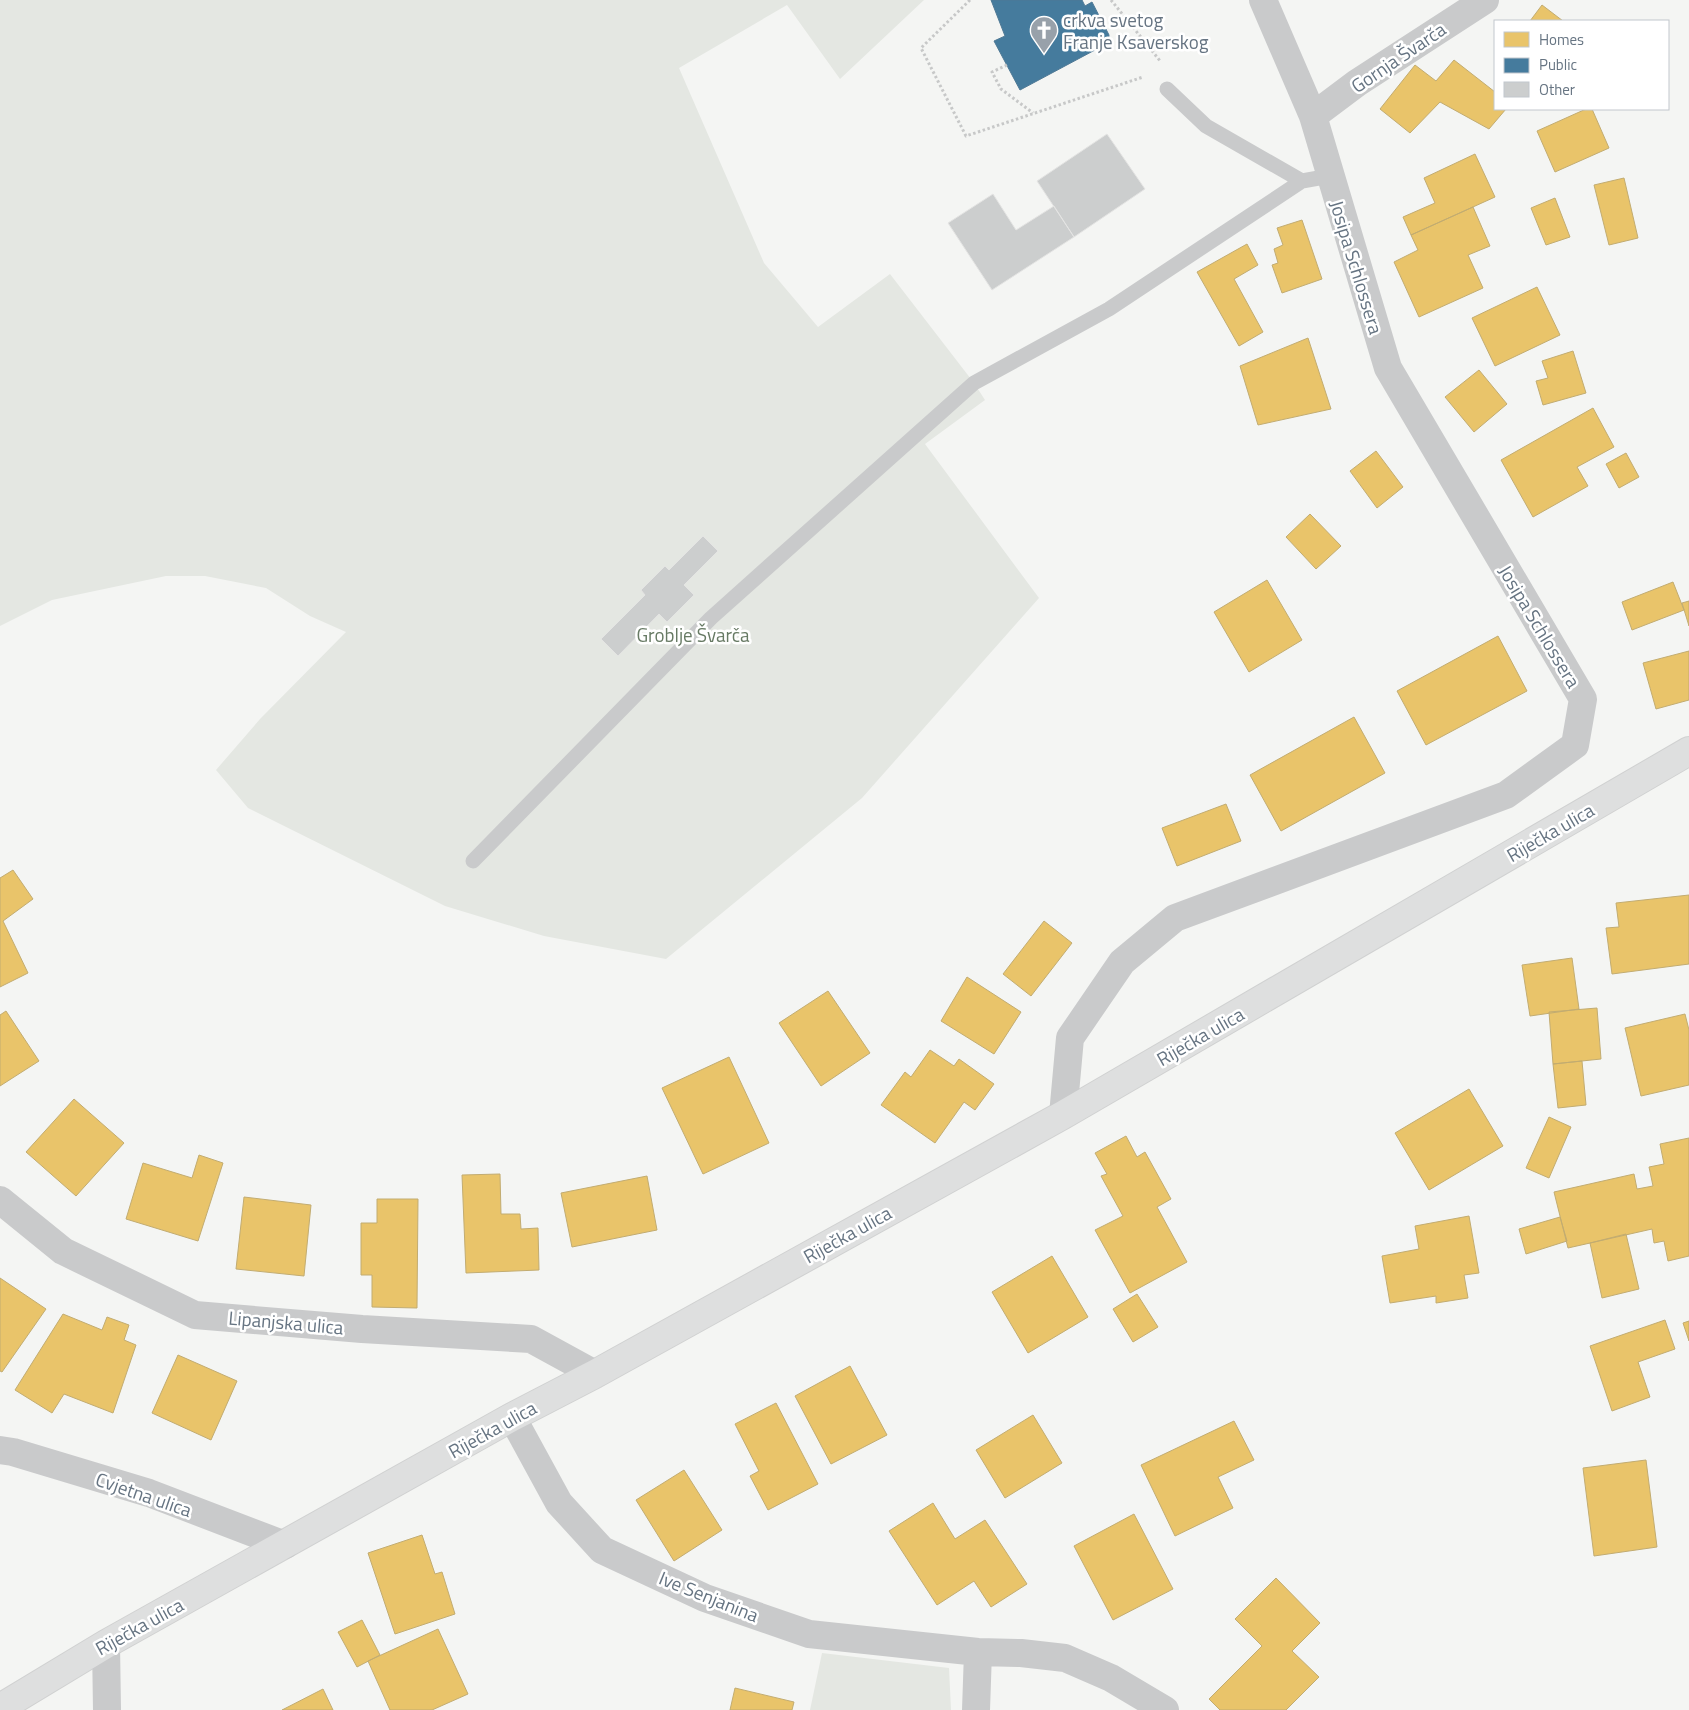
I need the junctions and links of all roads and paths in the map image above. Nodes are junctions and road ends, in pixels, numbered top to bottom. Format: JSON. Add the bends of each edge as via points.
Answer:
{"nodes":[{"id":1,"x":970,"y":0,"type":"edge"},
{"id":2,"x":1111,"y":0,"type":"edge"},
{"id":3,"x":1263,"y":0,"type":"edge"},
{"id":4,"x":1485,"y":0,"type":"edge"},
{"id":5,"x":1008,"y":65,"type":"dead end"},
{"id":6,"x":1163,"y":65,"type":"dead end"},
{"id":7,"x":1147,"y":75,"type":"dead end"},
{"id":8,"x":1167,"y":89,"type":"dead end"},
{"id":9,"x":1034,"y":113,"type":"junction"},
{"id":10,"x":1313,"y":116,"type":"junction"},
{"id":11,"x":1330,"y":176,"type":"junction"},
{"id":12,"x":1302,"y":181,"type":"junction"},
{"id":13,"x":1689,"y":751,"type":"edge"},
{"id":14,"x":473,"y":861,"type":"dead end"},
{"id":15,"x":1063,"y":1115,"type":"junction"},
{"id":16,"x":0,"y":1200,"type":"edge"},
{"id":17,"x":595,"y":1374,"type":"junction"},
{"id":18,"x":512,"y":1417,"type":"junction"},
{"id":19,"x":0,"y":1450,"type":"edge"},
{"id":20,"x":285,"y":1545,"type":"junction"},
{"id":21,"x":106,"y":1644,"type":"junction"},
{"id":22,"x":978,"y":1652,"type":"junction"},
{"id":23,"x":0,"y":1708,"type":"edge"},
{"id":24,"x":108,"y":1710,"type":"edge"},
{"id":25,"x":976,"y":1710,"type":"edge"},
{"id":26,"x":1165,"y":1710,"type":"edge"}],
"edges":[{"from":1,"to":9,"type":"path","via":[[920,48],[966,136]]},
{"from":2,"to":6,"type":"path"},
{"from":3,"to":10,"type":"street","name":"Josipa Schlossera"},
{"from":4,"to":10,"type":"street","name":"Gornja Švarča"},
{"from":5,"to":9,"type":"path","via":[[992,72],[1001,89]]},
{"from":7,"to":9,"type":"path"},
{"from":8,"to":12,"type":"lane","via":[[1206,126]]},
{"from":10,"to":11,"type":"street","name":"Josipa Schlossera"},
{"from":11,"to":12,"type":"lane"},
{"from":11,"to":15,"type":"street","name":"Josipa Schlossera","via":[[1388,368],[1583,699],[1575,745],[1506,795],[1175,918],[1122,962],[1070,1038]]},
{"from":12,"to":14,"type":"lane","via":[[1110,309],[974,383],[711,618]]},
{"from":13,"to":15,"type":"main road","name":"Riječka ulica"},
{"from":15,"to":17,"type":"main road","name":"Riječka ulica"},
{"from":16,"to":17,"type":"street","name":"Lipanjska ulica","via":[[63,1251],[195,1315],[531,1338]]},
{"from":17,"to":18,"type":"main road","name":"Riječka ulica"},
{"from":18,"to":20,"type":"main road","name":"Riječka ulica"},
{"from":18,"to":22,"type":"street","name":"Ive Senjanina","via":[[559,1504],[602,1550],[705,1598],[809,1634]]},
{"from":19,"to":20,"type":"street","name":"Cvjetna ulica","via":[[149,1494]]},
{"from":20,"to":21,"type":"main road","name":"Riječka ulica"},
{"from":21,"to":23,"type":"main road","name":"Riječka ulica"},
{"from":21,"to":24,"type":"street"},
{"from":22,"to":25,"type":"street"},
{"from":22,"to":26,"type":"street","name":"Ive Senjanina","via":[[1065,1658],[1111,1678]]}]}
